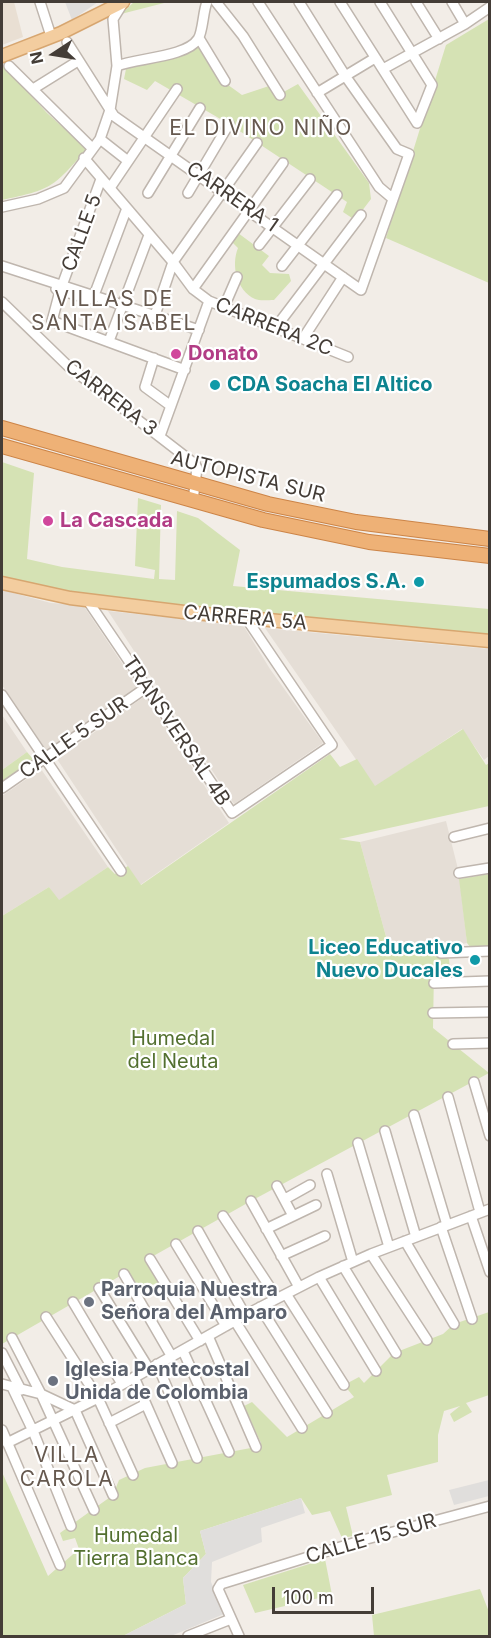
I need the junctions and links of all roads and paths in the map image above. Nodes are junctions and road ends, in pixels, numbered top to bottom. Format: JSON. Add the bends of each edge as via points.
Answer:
{"nodes":[{"id":1,"x":40,"y":2,"type":"edge"},
{"id":2,"x":123,"y":2,"type":"edge"},
{"id":3,"x":207,"y":2,"type":"edge"},
{"id":4,"x":216,"y":2,"type":"edge"},
{"id":5,"x":258,"y":2,"type":"edge"},
{"id":6,"x":299,"y":2,"type":"edge"},
{"id":7,"x":340,"y":2,"type":"edge"},
{"id":8,"x":380,"y":2,"type":"edge"},
{"id":9,"x":416,"y":2,"type":"edge"},
{"id":10,"x":452,"y":2,"type":"edge"},
{"id":11,"x":487,"y":2,"type":"edge"},
{"id":12,"x":489,"y":6,"type":"edge"},
{"id":13,"x":465,"y":24,"type":"junction"},
{"id":14,"x":51,"y":36,"type":"junction"},
{"id":15,"x":199,"y":38,"type":"junction"},
{"id":16,"x":439,"y":39,"type":"junction"},
{"id":17,"x":67,"y":42,"type":"dead end"},
{"id":18,"x":413,"y":52,"type":"junction"},
{"id":19,"x":375,"y":58,"type":"junction"},
{"id":20,"x":5,"y":61,"type":"edge"},
{"id":21,"x":78,"y":61,"type":"junction"},
{"id":22,"x":117,"y":66,"type":"junction"},
{"id":23,"x":383,"y":69,"type":"junction"},
{"id":24,"x":346,"y":77,"type":"junction"},
{"id":25,"x":225,"y":81,"type":"dead end"},
{"id":26,"x":33,"y":89,"type":"junction"},
{"id":27,"x":177,"y":89,"type":"dead end"},
{"id":28,"x":317,"y":93,"type":"junction"},
{"id":29,"x":280,"y":94,"type":"dead end"},
{"id":30,"x":200,"y":108,"type":"dead end"},
{"id":31,"x":110,"y":110,"type":"junction"},
{"id":32,"x":229,"y":124,"type":"dead end"},
{"id":33,"x":143,"y":137,"type":"junction"},
{"id":34,"x":100,"y":139,"type":"junction"},
{"id":35,"x":257,"y":143,"type":"dead end"},
{"id":36,"x":92,"y":148,"type":"junction"},
{"id":37,"x":170,"y":154,"type":"junction"},
{"id":38,"x":84,"y":158,"type":"junction"},
{"id":39,"x":128,"y":161,"type":"junction"},
{"id":40,"x":283,"y":163,"type":"dead end"},
{"id":41,"x":198,"y":173,"type":"junction"},
{"id":42,"x":101,"y":179,"type":"junction"},
{"id":43,"x":310,"y":179,"type":"dead end"},
{"id":44,"x":110,"y":188,"type":"junction"},
{"id":45,"x":224,"y":191,"type":"junction"},
{"id":46,"x":188,"y":193,"type":"dead end"},
{"id":47,"x":148,"y":194,"type":"dead end"},
{"id":48,"x":337,"y":195,"type":"dead end"},
{"id":49,"x":392,"y":198,"type":"junction"},
{"id":50,"x":2,"y":207,"type":"edge"},
{"id":51,"x":127,"y":207,"type":"junction"},
{"id":52,"x":249,"y":209,"type":"junction"},
{"id":53,"x":361,"y":215,"type":"dead end"},
{"id":54,"x":274,"y":227,"type":"junction"},
{"id":55,"x":149,"y":235,"type":"junction"},
{"id":56,"x":297,"y":244,"type":"junction"},
{"id":57,"x":259,"y":245,"type":"dead end"},
{"id":58,"x":173,"y":261,"type":"junction"},
{"id":59,"x":323,"y":264,"type":"junction"},
{"id":60,"x":2,"y":266,"type":"edge"},
{"id":61,"x":282,"y":266,"type":"dead end"},
{"id":62,"x":237,"y":277,"type":"dead end"},
{"id":63,"x":343,"y":278,"type":"junction"},
{"id":64,"x":62,"y":288,"type":"junction"},
{"id":65,"x":193,"y":289,"type":"junction"},
{"id":66,"x":93,"y":297,"type":"junction"},
{"id":67,"x":209,"y":301,"type":"junction"},
{"id":68,"x":2,"y":302,"type":"edge"},
{"id":69,"x":123,"y":307,"type":"junction"},
{"id":70,"x":224,"y":307,"type":"junction"},
{"id":71,"x":155,"y":318,"type":"junction"},
{"id":72,"x":276,"y":327,"type":"junction"},
{"id":73,"x":198,"y":333,"type":"junction"},
{"id":74,"x":304,"y":338,"type":"junction"},
{"id":75,"x":109,"y":341,"type":"junction"},
{"id":76,"x":348,"y":357,"type":"dead end"},
{"id":77,"x":154,"y":358,"type":"junction"},
{"id":78,"x":185,"y":370,"type":"junction"},
{"id":79,"x":171,"y":406,"type":"junction"},
{"id":80,"x":2,"y":428,"type":"edge"},
{"id":81,"x":160,"y":436,"type":"junction"},
{"id":82,"x":2,"y":446,"type":"edge"},
{"id":83,"x":195,"y":484,"type":"junction"},
{"id":84,"x":193,"y":501,"type":"junction"},
{"id":85,"x":489,"y":539,"type":"edge"},
{"id":86,"x":489,"y":556,"type":"edge"},
{"id":87,"x":2,"y":583,"type":"edge"},
{"id":88,"x":88,"y":601,"type":"junction"},
{"id":89,"x":246,"y":618,"type":"junction"},
{"id":90,"x":489,"y":641,"type":"edge"},
{"id":91,"x":147,"y":687,"type":"junction"},
{"id":92,"x":2,"y":695,"type":"edge"},
{"id":93,"x":46,"y":759,"type":"junction"},
{"id":94,"x":2,"y":789,"type":"edge"},
{"id":95,"x":489,"y":828,"type":"edge"},
{"id":96,"x":454,"y":837,"type":"dead end"},
{"id":97,"x":489,"y":868,"type":"edge"},
{"id":98,"x":121,"y":871,"type":"dead end"},
{"id":99,"x":459,"y":873,"type":"dead end"},
{"id":100,"x":489,"y":951,"type":"edge"},
{"id":101,"x":441,"y":953,"type":"dead end"},
{"id":102,"x":489,"y":981,"type":"edge"},
{"id":103,"x":434,"y":983,"type":"dead end"},
{"id":104,"x":489,"y":1012,"type":"edge"},
{"id":105,"x":433,"y":1013,"type":"dead end"},
{"id":106,"x":489,"y":1043,"type":"edge"},
{"id":107,"x":453,"y":1044,"type":"dead end"},
{"id":108,"x":474,"y":1082,"type":"dead end"},
{"id":109,"x":448,"y":1097,"type":"dead end"},
{"id":110,"x":414,"y":1115,"type":"dead end"},
{"id":111,"x":385,"y":1131,"type":"dead end"},
{"id":112,"x":489,"y":1136,"type":"edge"},
{"id":113,"x":358,"y":1143,"type":"dead end"},
{"id":114,"x":327,"y":1174,"type":"dead end"},
{"id":115,"x":310,"y":1185,"type":"dead end"},
{"id":116,"x":277,"y":1186,"type":"dead end"},
{"id":117,"x":285,"y":1199,"type":"junction"},
{"id":118,"x":251,"y":1201,"type":"dead end"},
{"id":119,"x":316,"y":1205,"type":"dead end"},
{"id":120,"x":480,"y":1212,"type":"edge"},
{"id":121,"x":223,"y":1216,"type":"dead end"},
{"id":122,"x":293,"y":1216,"type":"junction"},
{"id":123,"x":444,"y":1226,"type":"junction"},
{"id":124,"x":266,"y":1229,"type":"junction"},
{"id":125,"x":198,"y":1231,"type":"dead end"},
{"id":126,"x":325,"y":1236,"type":"dead end"},
{"id":127,"x":416,"y":1237,"type":"junction"},
{"id":128,"x":405,"y":1241,"type":"junction"},
{"id":129,"x":176,"y":1244,"type":"dead end"},
{"id":130,"x":388,"y":1247,"type":"junction"},
{"id":131,"x":371,"y":1254,"type":"junction"},
{"id":132,"x":282,"y":1256,"type":"junction"},
{"id":133,"x":150,"y":1259,"type":"dead end"},
{"id":134,"x":353,"y":1262,"type":"junction"},
{"id":135,"x":343,"y":1266,"type":"junction"},
{"id":136,"x":489,"y":1272,"type":"edge"},
{"id":137,"x":124,"y":1274,"type":"dead end"},
{"id":138,"x":319,"y":1277,"type":"junction"},
{"id":139,"x":299,"y":1287,"type":"junction"},
{"id":140,"x":99,"y":1288,"type":"dead end"},
{"id":141,"x":282,"y":1296,"type":"junction"},
{"id":142,"x":73,"y":1302,"type":"dead end"},
{"id":143,"x":260,"y":1308,"type":"junction"},
{"id":144,"x":245,"y":1315,"type":"junction"},
{"id":145,"x":46,"y":1317,"type":"dead end"},
{"id":146,"x":472,"y":1318,"type":"dead end"},
{"id":147,"x":235,"y":1321,"type":"junction"},
{"id":148,"x":454,"y":1324,"type":"dead end"},
{"id":149,"x":226,"y":1326,"type":"junction"},
{"id":150,"x":12,"y":1338,"type":"dead end"},
{"id":151,"x":204,"y":1339,"type":"junction"},
{"id":152,"x":427,"y":1340,"type":"dead end"},
{"id":153,"x":183,"y":1351,"type":"junction"},
{"id":154,"x":2,"y":1353,"type":"edge"},
{"id":155,"x":396,"y":1353,"type":"dead end"},
{"id":156,"x":172,"y":1357,"type":"junction"},
{"id":157,"x":153,"y":1366,"type":"junction"},
{"id":158,"x":376,"y":1371,"type":"dead end"},
{"id":159,"x":134,"y":1377,"type":"junction"},
{"id":160,"x":2,"y":1384,"type":"edge"},
{"id":161,"x":122,"y":1384,"type":"junction"},
{"id":162,"x":344,"y":1385,"type":"dead end"},
{"id":163,"x":16,"y":1388,"type":"junction"},
{"id":164,"x":41,"y":1394,"type":"junction"},
{"id":165,"x":98,"y":1398,"type":"junction"},
{"id":166,"x":146,"y":1404,"type":"junction"},
{"id":167,"x":75,"y":1410,"type":"junction"},
{"id":168,"x":327,"y":1413,"type":"dead end"},
{"id":169,"x":53,"y":1421,"type":"junction"},
{"id":170,"x":109,"y":1423,"type":"junction"},
{"id":171,"x":302,"y":1428,"type":"dead end"},
{"id":172,"x":2,"y":1430,"type":"edge"},
{"id":173,"x":33,"y":1431,"type":"junction"},
{"id":174,"x":7,"y":1443,"type":"junction"},
{"id":175,"x":256,"y":1447,"type":"dead end"},
{"id":176,"x":229,"y":1452,"type":"dead end"},
{"id":177,"x":197,"y":1458,"type":"dead end"},
{"id":178,"x":172,"y":1463,"type":"dead end"},
{"id":179,"x":132,"y":1475,"type":"dead end"},
{"id":180,"x":113,"y":1495,"type":"dead end"},
{"id":181,"x":489,"y":1506,"type":"edge"},
{"id":182,"x":94,"y":1510,"type":"dead end"},
{"id":183,"x":71,"y":1526,"type":"dead end"},
{"id":184,"x":60,"y":1565,"type":"dead end"},
{"id":185,"x":231,"y":1619,"type":"junction"},
{"id":186,"x":188,"y":1636,"type":"edge"},
{"id":187,"x":239,"y":1636,"type":"edge"}],
"edges":[{"from":1,"to":14,"type":"street"},
{"from":2,"to":14,"type":"main road"},
{"from":2,"to":22,"type":"street","via":[[113,19]]},
{"from":3,"to":15,"type":"street"},
{"from":4,"to":29,"type":"street"},
{"from":5,"to":28,"type":"street"},
{"from":6,"to":24,"type":"street"},
{"from":7,"to":19,"type":"street"},
{"from":8,"to":18,"type":"street"},
{"from":9,"to":16,"type":"street"},
{"from":10,"to":13,"type":"street"},
{"from":11,"to":12,"type":"street"},
{"from":12,"to":13,"type":"street"},
{"from":13,"to":16,"type":"street"},
{"from":14,"to":20,"type":"main road"},
{"from":15,"to":22,"type":"street","via":[[173,54]]},
{"from":15,"to":25,"type":"street"},
{"from":16,"to":18,"type":"street"},
{"from":17,"to":21,"type":"street","name":"CARRERA 1"},
{"from":18,"to":23,"type":"street"},
{"from":18,"to":23,"type":"street","via":[[432,85],[417,123]]},
{"from":19,"to":23,"type":"street"},
{"from":19,"to":24,"type":"street"},
{"from":20,"to":26,"type":"street"},
{"from":21,"to":26,"type":"street"},
{"from":21,"to":31,"type":"street","name":"CARRERA 1"},
{"from":22,"to":31,"type":"street"},
{"from":24,"to":28,"type":"street"},
{"from":24,"to":49,"type":"street","via":[[397,149],[409,154]]},
{"from":26,"to":36,"type":"street"},
{"from":27,"to":33,"type":"street","name":"CALLE 5"},
{"from":28,"to":49,"type":"street","via":[[379,187]]},
{"from":30,"to":37,"type":"street"},
{"from":31,"to":33,"type":"street","name":"CARRERA 1"},
{"from":31,"to":34,"type":"street"},
{"from":32,"to":41,"type":"street"},
{"from":33,"to":37,"type":"street","name":"CARRERA 1"},
{"from":33,"to":39,"type":"street","name":"CALLE 5"},
{"from":34,"to":36,"type":"street"},
{"from":34,"to":39,"type":"street"},
{"from":35,"to":45,"type":"street"},
{"from":36,"to":38,"type":"street"},
{"from":37,"to":41,"type":"street","name":"CARRERA 1"},
{"from":37,"to":47,"type":"street"},
{"from":38,"to":42,"type":"street","name":"CARRERA 2C"},
{"from":38,"to":50,"type":"street","via":[[64,188]]},
{"from":39,"to":44,"type":"street","name":"CALLE 5"},
{"from":40,"to":52,"type":"street"},
{"from":41,"to":45,"type":"street","name":"CARRERA 1"},
{"from":41,"to":46,"type":"street"},
{"from":42,"to":44,"type":"street","name":"CARRERA 2C"},
{"from":42,"to":64,"type":"street","name":"CALLE 5"},
{"from":43,"to":54,"type":"street"},
{"from":44,"to":51,"type":"street","name":"CARRERA 2C"},
{"from":45,"to":52,"type":"street","name":"CARRERA 1"},
{"from":45,"to":58,"type":"street"},
{"from":48,"to":56,"type":"street"},
{"from":49,"to":63,"type":"street","name":"CARRERA 1","via":[[361,290]]},
{"from":51,"to":55,"type":"street","name":"CARRERA 2C"},
{"from":51,"to":66,"type":"street"},
{"from":52,"to":54,"type":"street","name":"CARRERA 1"},
{"from":52,"to":65,"type":"street"},
{"from":53,"to":59,"type":"street"},
{"from":54,"to":56,"type":"street","name":"CARRERA 1"},
{"from":54,"to":57,"type":"street"},
{"from":55,"to":58,"type":"street","name":"CARRERA 2C"},
{"from":55,"to":69,"type":"street"},
{"from":56,"to":59,"type":"street","name":"CARRERA 1"},
{"from":56,"to":61,"type":"street"},
{"from":58,"to":65,"type":"street","name":"CARRERA 2C"},
{"from":58,"to":71,"type":"street"},
{"from":59,"to":63,"type":"street","name":"CARRERA 1"},
{"from":59,"to":72,"type":"street"},
{"from":60,"to":64,"type":"street"},
{"from":62,"to":70,"type":"street"},
{"from":63,"to":74,"type":"street"},
{"from":64,"to":66,"type":"street"},
{"from":64,"to":75,"type":"street","name":"CALLE 5","via":[[52,321]]},
{"from":65,"to":67,"type":"street","name":"CARRERA 2C"},
{"from":66,"to":69,"type":"street"},
{"from":67,"to":70,"type":"street","name":"CARRERA 2C"},
{"from":67,"to":73,"type":"street"},
{"from":68,"to":81,"type":"street","name":"CARRERA 3","via":[[68,366]]},
{"from":69,"to":71,"type":"street"},
{"from":69,"to":75,"type":"street"},
{"from":70,"to":72,"type":"street","name":"CARRERA 2C"},
{"from":71,"to":73,"type":"street"},
{"from":72,"to":74,"type":"street","name":"CARRERA 2C"},
{"from":73,"to":78,"type":"street"},
{"from":74,"to":76,"type":"street","name":"CARRERA 2C"},
{"from":75,"to":77,"type":"street"},
{"from":77,"to":78,"type":"street"},
{"from":77,"to":79,"type":"street","via":[[145,387]]},
{"from":78,"to":79,"type":"street"},
{"from":79,"to":81,"type":"street"},
{"from":80,"to":83,"type":"highway","name":"AUTOPISTA SUR"},
{"from":81,"to":83,"type":"street","name":"CARRERA 3","via":[[197,466]]},
{"from":82,"to":84,"type":"highway","name":"AUTOPISTA SUR"},
{"from":83,"to":84,"type":"street","name":"CARRERA 3"},
{"from":83,"to":85,"type":"highway","name":"AUTOPISTA SUR","via":[[321,516]]},
{"from":84,"to":86,"type":"highway","name":"AUTOPISTA SUR","via":[[346,537]]},
{"from":87,"to":88,"type":"main road","name":"CARRERA 5A"},
{"from":88,"to":89,"type":"main road","name":"CARRERA 5A"},
{"from":88,"to":91,"type":"street","name":"TRANSVERSAL 4B"},
{"from":89,"to":90,"type":"main road","name":"CARRERA 5A"},
{"from":89,"to":91,"type":"street","name":"TRANSVERSAL 4B","via":[[332,745],[232,813]]},
{"from":91,"to":93,"type":"street","name":"CALLE 5 SUR"},
{"from":92,"to":93,"type":"street"},
{"from":93,"to":94,"type":"street","name":"CALLE 5 SUR"},
{"from":93,"to":98,"type":"street"},
{"from":95,"to":96,"type":"street"},
{"from":97,"to":99,"type":"street"},
{"from":100,"to":101,"type":"street"},
{"from":102,"to":103,"type":"street"},
{"from":104,"to":105,"type":"street"},
{"from":106,"to":107,"type":"street"},
{"from":108,"to":112,"type":"street"},
{"from":109,"to":120,"type":"street"},
{"from":110,"to":123,"type":"street"},
{"from":111,"to":127,"type":"street"},
{"from":113,"to":130,"type":"street"},
{"from":114,"to":134,"type":"street"},
{"from":115,"to":117,"type":"street"},
{"from":116,"to":117,"type":"street"},
{"from":117,"to":122,"type":"street"},
{"from":118,"to":124,"type":"street"},
{"from":119,"to":122,"type":"street"},
{"from":120,"to":123,"type":"street"},
{"from":120,"to":136,"type":"street"},
{"from":121,"to":141,"type":"street"},
{"from":122,"to":124,"type":"street"},
{"from":123,"to":127,"type":"street"},
{"from":123,"to":146,"type":"street"},
{"from":124,"to":132,"type":"street"},
{"from":125,"to":144,"type":"street"},
{"from":126,"to":132,"type":"street"},
{"from":127,"to":128,"type":"street"},
{"from":128,"to":130,"type":"street"},
{"from":128,"to":148,"type":"street"},
{"from":129,"to":149,"type":"street"},
{"from":130,"to":131,"type":"street"},
{"from":131,"to":134,"type":"street"},
{"from":131,"to":152,"type":"street"},
{"from":132,"to":139,"type":"street"},
{"from":133,"to":151,"type":"street"},
{"from":134,"to":135,"type":"street"},
{"from":135,"to":138,"type":"street"},
{"from":135,"to":155,"type":"street"},
{"from":137,"to":156,"type":"street"},
{"from":138,"to":139,"type":"street"},
{"from":138,"to":158,"type":"street"},
{"from":139,"to":141,"type":"street"},
{"from":140,"to":157,"type":"street"},
{"from":141,"to":143,"type":"street"},
{"from":141,"to":162,"type":"street"},
{"from":142,"to":161,"type":"street"},
{"from":143,"to":144,"type":"street"},
{"from":143,"to":168,"type":"street"},
{"from":144,"to":147,"type":"street"},
{"from":145,"to":165,"type":"street"},
{"from":147,"to":149,"type":"street"},
{"from":147,"to":171,"type":"street"},
{"from":149,"to":151,"type":"street"},
{"from":150,"to":164,"type":"street"},
{"from":151,"to":153,"type":"street"},
{"from":151,"to":175,"type":"street"},
{"from":153,"to":156,"type":"street"},
{"from":153,"to":176,"type":"street"},
{"from":154,"to":163,"type":"street"},
{"from":156,"to":157,"type":"street"},
{"from":157,"to":159,"type":"street"},
{"from":157,"to":177,"type":"street"},
{"from":159,"to":161,"type":"street"},
{"from":159,"to":166,"type":"street"},
{"from":160,"to":163,"type":"street"},
{"from":161,"to":165,"type":"street"},
{"from":163,"to":164,"type":"street"},
{"from":163,"to":173,"type":"street"},
{"from":164,"to":167,"type":"street"},
{"from":164,"to":169,"type":"street"},
{"from":165,"to":167,"type":"street"},
{"from":165,"to":170,"type":"street"},
{"from":166,"to":170,"type":"street"},
{"from":166,"to":178,"type":"street"},
{"from":167,"to":169,"type":"street"},
{"from":167,"to":180,"type":"street"},
{"from":169,"to":173,"type":"street"},
{"from":169,"to":182,"type":"street"},
{"from":170,"to":179,"type":"street"},
{"from":172,"to":174,"type":"street"},
{"from":173,"to":174,"type":"street"},
{"from":173,"to":183,"type":"street"},
{"from":174,"to":184,"type":"street"},
{"from":181,"to":185,"type":"street","name":"CALLE 15 SUR","via":[[363,1540],[219,1586]]},
{"from":185,"to":186,"type":"street"},
{"from":185,"to":187,"type":"street"}]}
